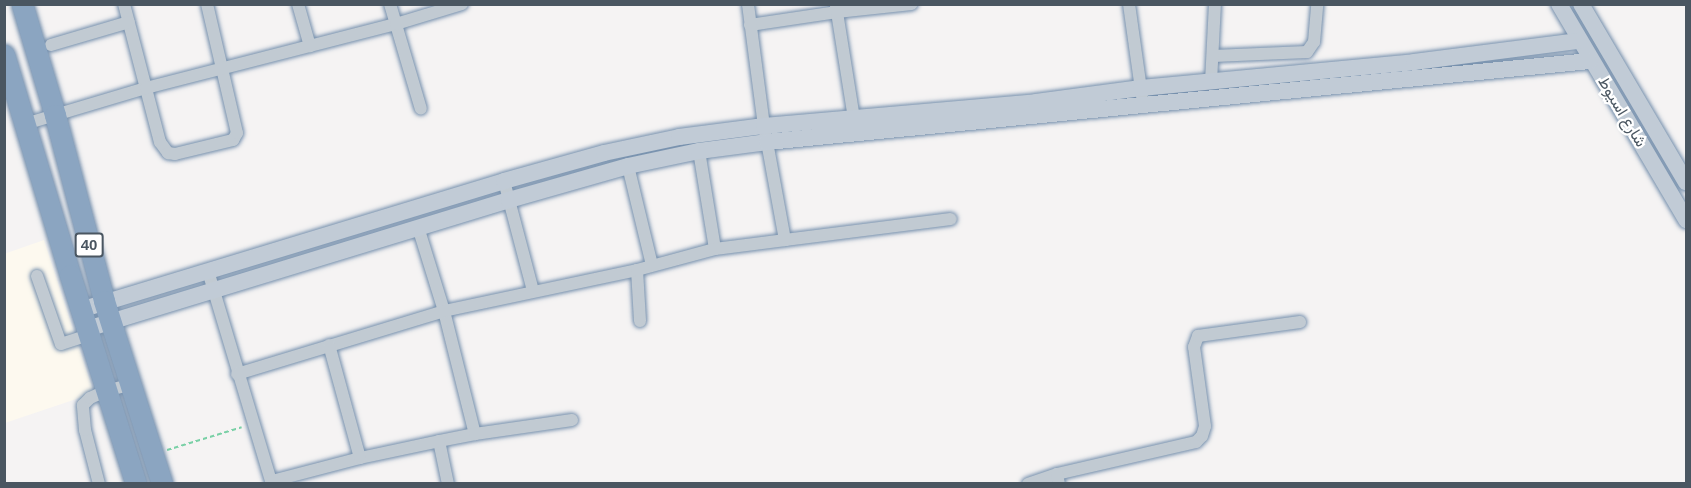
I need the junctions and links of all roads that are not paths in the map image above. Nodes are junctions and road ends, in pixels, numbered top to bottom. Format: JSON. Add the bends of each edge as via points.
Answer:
{"nodes":[{"id":1,"x":22,"y":4,"type":"edge"},
{"id":2,"x":124,"y":4,"type":"edge"},
{"id":3,"x":207,"y":4,"type":"edge"},
{"id":4,"x":298,"y":4,"type":"edge"},
{"id":5,"x":390,"y":4,"type":"edge"},
{"id":6,"x":462,"y":4,"type":"edge"},
{"id":7,"x":748,"y":4,"type":"edge"},
{"id":8,"x":912,"y":4,"type":"edge"},
{"id":9,"x":1129,"y":4,"type":"edge"},
{"id":10,"x":1215,"y":4,"type":"edge"},
{"id":11,"x":1317,"y":4,"type":"edge"},
{"id":12,"x":1559,"y":4,"type":"edge"},
{"id":13,"x":1581,"y":4,"type":"edge"},
{"id":14,"x":837,"y":8,"type":"edge"},
{"id":15,"x":129,"y":22,"type":"junction"},
{"id":16,"x":396,"y":24,"type":"junction"},
{"id":17,"x":750,"y":25,"type":"junction"},
{"id":18,"x":1579,"y":41,"type":"junction"},
{"id":19,"x":51,"y":45,"type":"dead end"},
{"id":20,"x":310,"y":46,"type":"junction"},
{"id":21,"x":4,"y":55,"type":"edge"},
{"id":22,"x":1213,"y":56,"type":"junction"},
{"id":23,"x":1590,"y":62,"type":"junction"},
{"id":24,"x":222,"y":69,"type":"junction"},
{"id":25,"x":1211,"y":82,"type":"junction"},
{"id":26,"x":146,"y":88,"type":"junction"},
{"id":27,"x":1141,"y":88,"type":"junction"},
{"id":28,"x":1143,"y":106,"type":"junction"},
{"id":29,"x":421,"y":109,"type":"dead end"},
{"id":30,"x":56,"y":115,"type":"junction"},
{"id":31,"x":854,"y":118,"type":"junction"},
{"id":32,"x":25,"y":124,"type":"junction"},
{"id":33,"x":765,"y":134,"type":"junction"},
{"id":34,"x":699,"y":152,"type":"junction"},
{"id":35,"x":628,"y":166,"type":"junction"},
{"id":36,"x":504,"y":181,"type":"junction"},
{"id":37,"x":1686,"y":182,"type":"edge"},
{"id":38,"x":509,"y":200,"type":"junction"},
{"id":39,"x":951,"y":219,"type":"dead end"},
{"id":40,"x":1686,"y":220,"type":"edge"},
{"id":41,"x":418,"y":227,"type":"junction"},
{"id":42,"x":784,"y":240,"type":"junction"},
{"id":43,"x":714,"y":249,"type":"junction"},
{"id":44,"x":652,"y":265,"type":"junction"},
{"id":45,"x":637,"y":270,"type":"junction"},
{"id":46,"x":208,"y":271,"type":"junction"},
{"id":47,"x":37,"y":276,"type":"dead end"},
{"id":48,"x":213,"y":291,"type":"junction"},
{"id":49,"x":532,"y":291,"type":"junction"},
{"id":50,"x":104,"y":301,"type":"junction"},
{"id":51,"x":444,"y":311,"type":"junction"},
{"id":52,"x":640,"y":321,"type":"dead end"},
{"id":53,"x":112,"y":322,"type":"junction"},
{"id":54,"x":1299,"y":322,"type":"dead end"},
{"id":55,"x":85,"y":325,"type":"junction"},
{"id":56,"x":329,"y":345,"type":"junction"},
{"id":57,"x":237,"y":374,"type":"junction"},
{"id":58,"x":132,"y":384,"type":"junction"},
{"id":59,"x":106,"y":391,"type":"junction"},
{"id":60,"x":572,"y":420,"type":"dead end"},
{"id":61,"x":475,"y":434,"type":"junction"},
{"id":62,"x":438,"y":441,"type":"junction"},
{"id":63,"x":360,"y":458,"type":"junction"},
{"id":64,"x":1058,"y":479,"type":"edge"},
{"id":65,"x":272,"y":482,"type":"edge"},
{"id":66,"x":99,"y":483,"type":"edge"},
{"id":67,"x":136,"y":483,"type":"edge"},
{"id":68,"x":162,"y":483,"type":"edge"},
{"id":69,"x":448,"y":483,"type":"edge"},
{"id":70,"x":1028,"y":483,"type":"edge"}],
"edges":[{"from":1,"to":30,"type":"highway","number":"40"},
{"from":2,"to":15,"type":"street"},
{"from":3,"to":24,"type":"street"},
{"from":4,"to":20,"type":"street"},
{"from":5,"to":16,"type":"street"},
{"from":6,"to":16,"type":"street"},
{"from":7,"to":17,"type":"street"},
{"from":8,"to":14,"type":"street"},
{"from":9,"to":27,"type":"street"},
{"from":10,"to":22,"type":"street"},
{"from":11,"to":22,"type":"street","via":[[1314,42],[1307,52]]},
{"from":12,"to":18,"type":"main road","name":"شارع اسيوط"},
{"from":13,"to":37,"type":"main road","name":"شارع اسيوط"},
{"from":14,"to":17,"type":"street"},
{"from":14,"to":31,"type":"street"},
{"from":15,"to":19,"type":"street"},
{"from":15,"to":26,"type":"street"},
{"from":16,"to":20,"type":"street"},
{"from":16,"to":29,"type":"street"},
{"from":17,"to":33,"type":"street"},
{"from":18,"to":23,"type":"main road","name":"شارع اسيوط"},
{"from":18,"to":25,"type":"main road"},
{"from":20,"to":24,"type":"street"},
{"from":21,"to":32,"type":"highway","number":"40"},
{"from":22,"to":25,"type":"street"},
{"from":23,"to":28,"type":"main road"},
{"from":23,"to":40,"type":"main road","name":"شارع اسيوط"},
{"from":24,"to":26,"type":"street"},
{"from":24,"to":26,"type":"street","via":[[237,128],[233,140],[168,153],[160,142]]},
{"from":25,"to":27,"type":"main road"},
{"from":26,"to":30,"type":"street"},
{"from":27,"to":28,"type":"street"},
{"from":27,"to":31,"type":"main road","via":[[1036,102]]},
{"from":28,"to":33,"type":"main road"},
{"from":30,"to":32,"type":"street"},
{"from":30,"to":50,"type":"highway","number":"40"},
{"from":31,"to":33,"type":"main road"},
{"from":32,"to":55,"type":"highway","number":"40"},
{"from":33,"to":34,"type":"main road"},
{"from":33,"to":36,"type":"main road","via":[[679,137]]},
{"from":33,"to":42,"type":"street"},
{"from":34,"to":35,"type":"main road"},
{"from":34,"to":43,"type":"street"},
{"from":35,"to":38,"type":"main road"},
{"from":35,"to":44,"type":"street"},
{"from":36,"to":38,"type":"street"},
{"from":36,"to":46,"type":"main road"},
{"from":38,"to":41,"type":"main road"},
{"from":38,"to":49,"type":"street"},
{"from":39,"to":42,"type":"street"},
{"from":41,"to":48,"type":"main road"},
{"from":41,"to":51,"type":"street"},
{"from":42,"to":43,"type":"street"},
{"from":43,"to":44,"type":"street"},
{"from":44,"to":45,"type":"street"},
{"from":45,"to":49,"type":"street"},
{"from":45,"to":52,"type":"street"},
{"from":46,"to":48,"type":"street"},
{"from":46,"to":50,"type":"main road"},
{"from":47,"to":55,"type":"street","via":[[61,344]]},
{"from":48,"to":53,"type":"main road"},
{"from":48,"to":57,"type":"street"},
{"from":49,"to":51,"type":"street"},
{"from":50,"to":53,"type":"highway","number":"40"},
{"from":50,"to":55,"type":"main road"},
{"from":51,"to":56,"type":"street"},
{"from":51,"to":61,"type":"street"},
{"from":53,"to":55,"type":"main road"},
{"from":53,"to":58,"type":"highway","number":"40"},
{"from":54,"to":64,"type":"street","via":[[1198,336],[1194,347],[1204,426],[1196,442]]},
{"from":55,"to":59,"type":"highway","number":"40"},
{"from":56,"to":57,"type":"street"},
{"from":56,"to":63,"type":"street"},
{"from":57,"to":65,"type":"street"},
{"from":58,"to":59,"type":"street"},
{"from":58,"to":68,"type":"highway","number":"40"},
{"from":59,"to":66,"type":"street","via":[[90,398],[82,408]]},
{"from":59,"to":67,"type":"highway","number":"40"},
{"from":60,"to":61,"type":"street"},
{"from":61,"to":62,"type":"street"},
{"from":62,"to":63,"type":"street"},
{"from":62,"to":69,"type":"street"},
{"from":63,"to":65,"type":"street"},
{"from":64,"to":70,"type":"street"}]}
